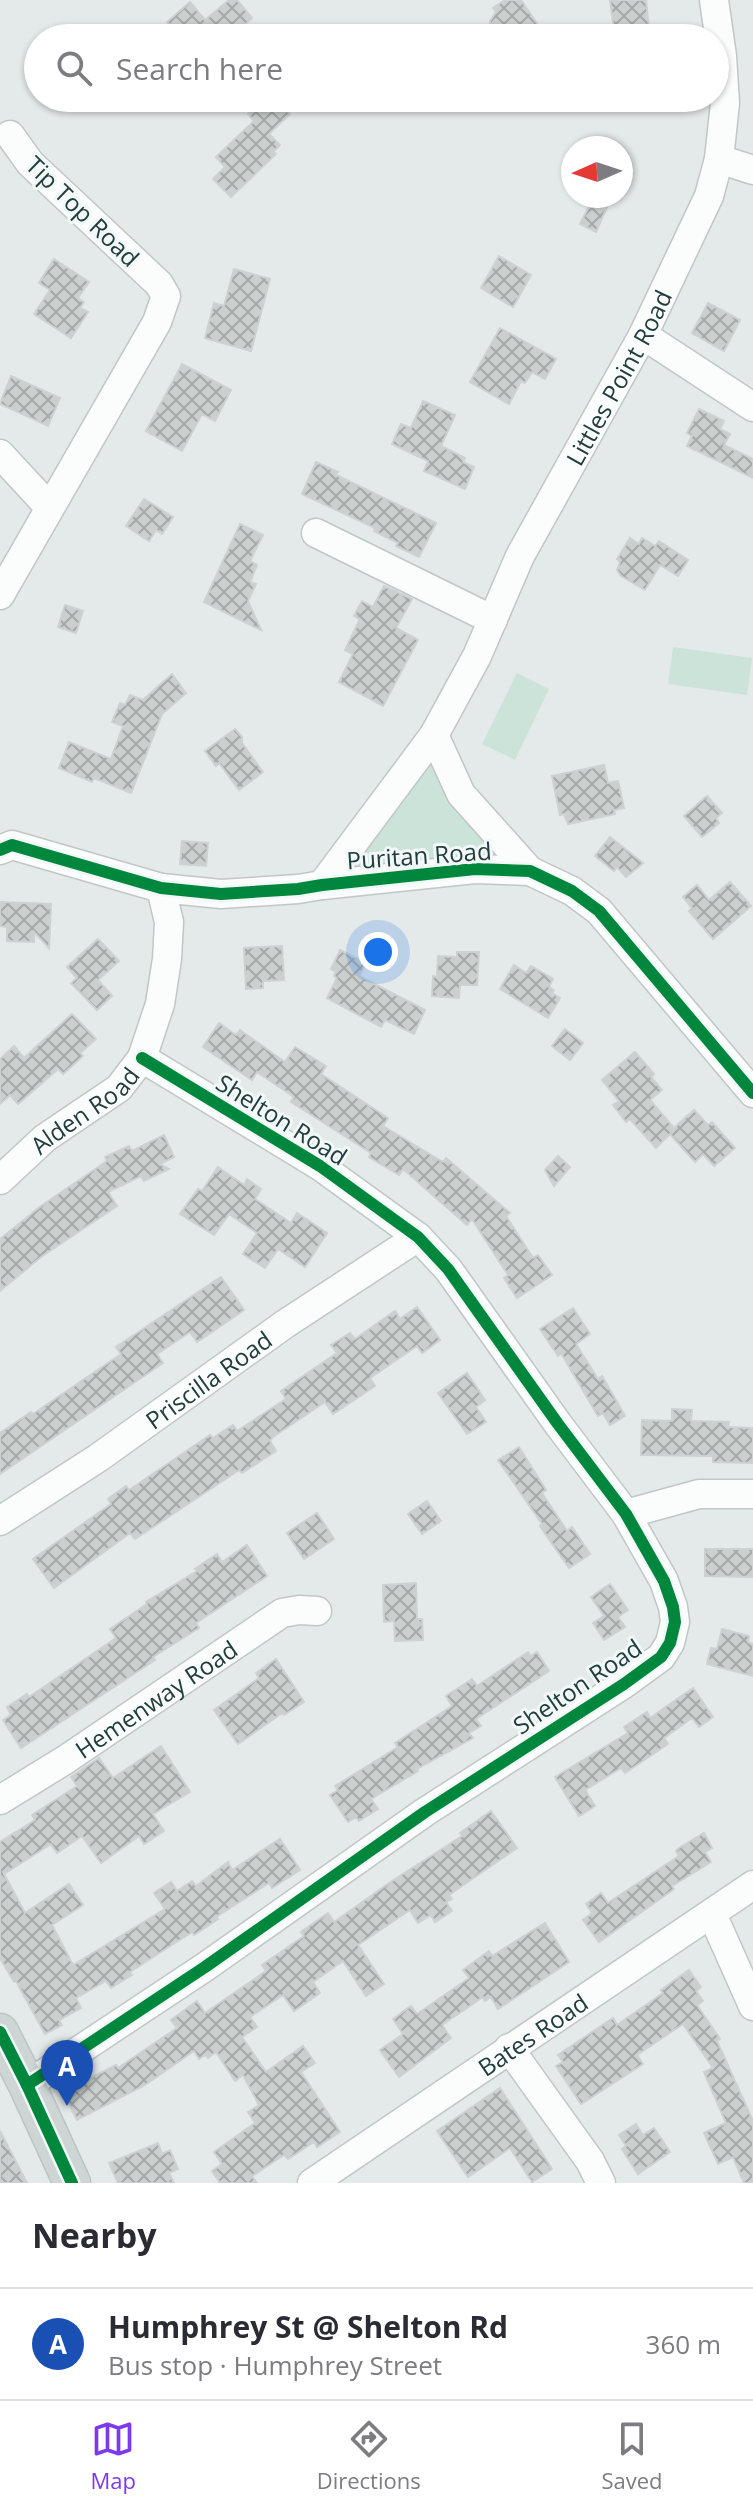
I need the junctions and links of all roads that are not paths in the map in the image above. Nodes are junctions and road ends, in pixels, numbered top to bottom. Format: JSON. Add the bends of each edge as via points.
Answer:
{"nodes":[{"id":1,"x":714,"y":0,"type":"edge"},
{"id":2,"x":717,"y":24,"type":"edge"},
{"id":3,"x":724,"y":112,"type":"edge"},
{"id":4,"x":10,"y":135,"type":"dead end"},
{"id":5,"x":719,"y":159,"type":"junction"},
{"id":6,"x":753,"y":170,"type":"edge"},
{"id":7,"x":643,"y":335,"type":"junction"},
{"id":8,"x":753,"y":407,"type":"edge"},
{"id":9,"x":0,"y":454,"type":"edge"},
{"id":10,"x":49,"y":507,"type":"junction"},
{"id":11,"x":316,"y":533,"type":"dead end"},
{"id":12,"x":0,"y":595,"type":"edge"},
{"id":13,"x":493,"y":620,"type":"junction"},
{"id":14,"x":434,"y":735,"type":"junction"},
{"id":15,"x":3,"y":841,"type":"edge"},
{"id":16,"x":530,"y":871,"type":"junction"},
{"id":17,"x":322,"y":885,"type":"junction"},
{"id":18,"x":161,"y":888,"type":"junction"},
{"id":19,"x":142,"y":1058,"type":"junction"},
{"id":20,"x":753,"y":1093,"type":"edge"},
{"id":21,"x":0,"y":1180,"type":"edge"},
{"id":22,"x":418,"y":1237,"type":"junction"},
{"id":23,"x":753,"y":1494,"type":"edge"},
{"id":24,"x":626,"y":1514,"type":"junction"},
{"id":25,"x":0,"y":1521,"type":"edge"},
{"id":26,"x":317,"y":1611,"type":"dead end"},
{"id":27,"x":0,"y":1800,"type":"edge"},
{"id":28,"x":753,"y":1885,"type":"edge"},
{"id":29,"x":712,"y":1914,"type":"junction"},
{"id":30,"x":753,"y":2006,"type":"edge"},
{"id":31,"x":0,"y":2032,"type":"edge"},
{"id":32,"x":509,"y":2048,"type":"junction"},
{"id":33,"x":16,"y":2078,"type":"edge"},
{"id":34,"x":315,"y":2182,"type":"edge"},
{"id":35,"x":72,"y":2183,"type":"edge"},
{"id":36,"x":601,"y":2183,"type":"edge"}],
"edges":[{"from":1,"to":2,"type":"street","name":"Littles Point Road"},
{"from":3,"to":5,"type":"street","name":"Littles Point Road"},
{"from":4,"to":10,"type":"street","name":"Tip Top Road","via":[[30,163],[166,296],[157,322]]},
{"from":5,"to":6,"type":"street"},
{"from":5,"to":7,"type":"street","name":"Littles Point Road","via":[[709,196]]},
{"from":7,"to":8,"type":"street"},
{"from":7,"to":13,"type":"street","name":"Littles Point Road","via":[[520,556]]},
{"from":9,"to":10,"type":"street"},
{"from":10,"to":12,"type":"street"},
{"from":11,"to":13,"type":"street"},
{"from":13,"to":14,"type":"street","name":"Littles Point Road"},
{"from":14,"to":16,"type":"street","via":[[461,794]]},
{"from":14,"to":17,"type":"street","name":"Littles Point Road"},
{"from":15,"to":18,"type":"street","name":"Puritan Road"},
{"from":16,"to":17,"type":"street","name":"Puritan Road","via":[[475,869]]},
{"from":16,"to":20,"type":"street","name":"Puritan Road","via":[[599,911]]},
{"from":17,"to":18,"type":"street","name":"Puritan Road","via":[[221,894]]},
{"from":18,"to":19,"type":"street","name":"Alden Road","via":[[169,922],[167,959],[160,1004]]},
{"from":19,"to":21,"type":"street","name":"Alden Road","via":[[119,1088],[45,1138]]},
{"from":19,"to":22,"type":"street","name":"Shelton Road","via":[[320,1166]]},
{"from":22,"to":24,"type":"street","name":"Shelton Road","via":[[448,1269]]},
{"from":22,"to":25,"type":"street","name":"Priscilla Road"},
{"from":23,"to":24,"type":"street","via":[[699,1494]]},
{"from":24,"to":33,"type":"street","name":"Shelton Road","via":[[673,1607],[670,1643],[661,1657],[425,1812],[205,1967]]},
{"from":26,"to":27,"type":"street","name":"Hemenway Road","via":[[282,1613]]},
{"from":28,"to":29,"type":"street","name":"Bates Road"},
{"from":29,"to":30,"type":"street"},
{"from":29,"to":32,"type":"street","name":"Bates Road"},
{"from":31,"to":33,"type":"main road"},
{"from":32,"to":34,"type":"street","name":"Bates Road"},
{"from":32,"to":36,"type":"street"},
{"from":33,"to":35,"type":"main road"}]}
